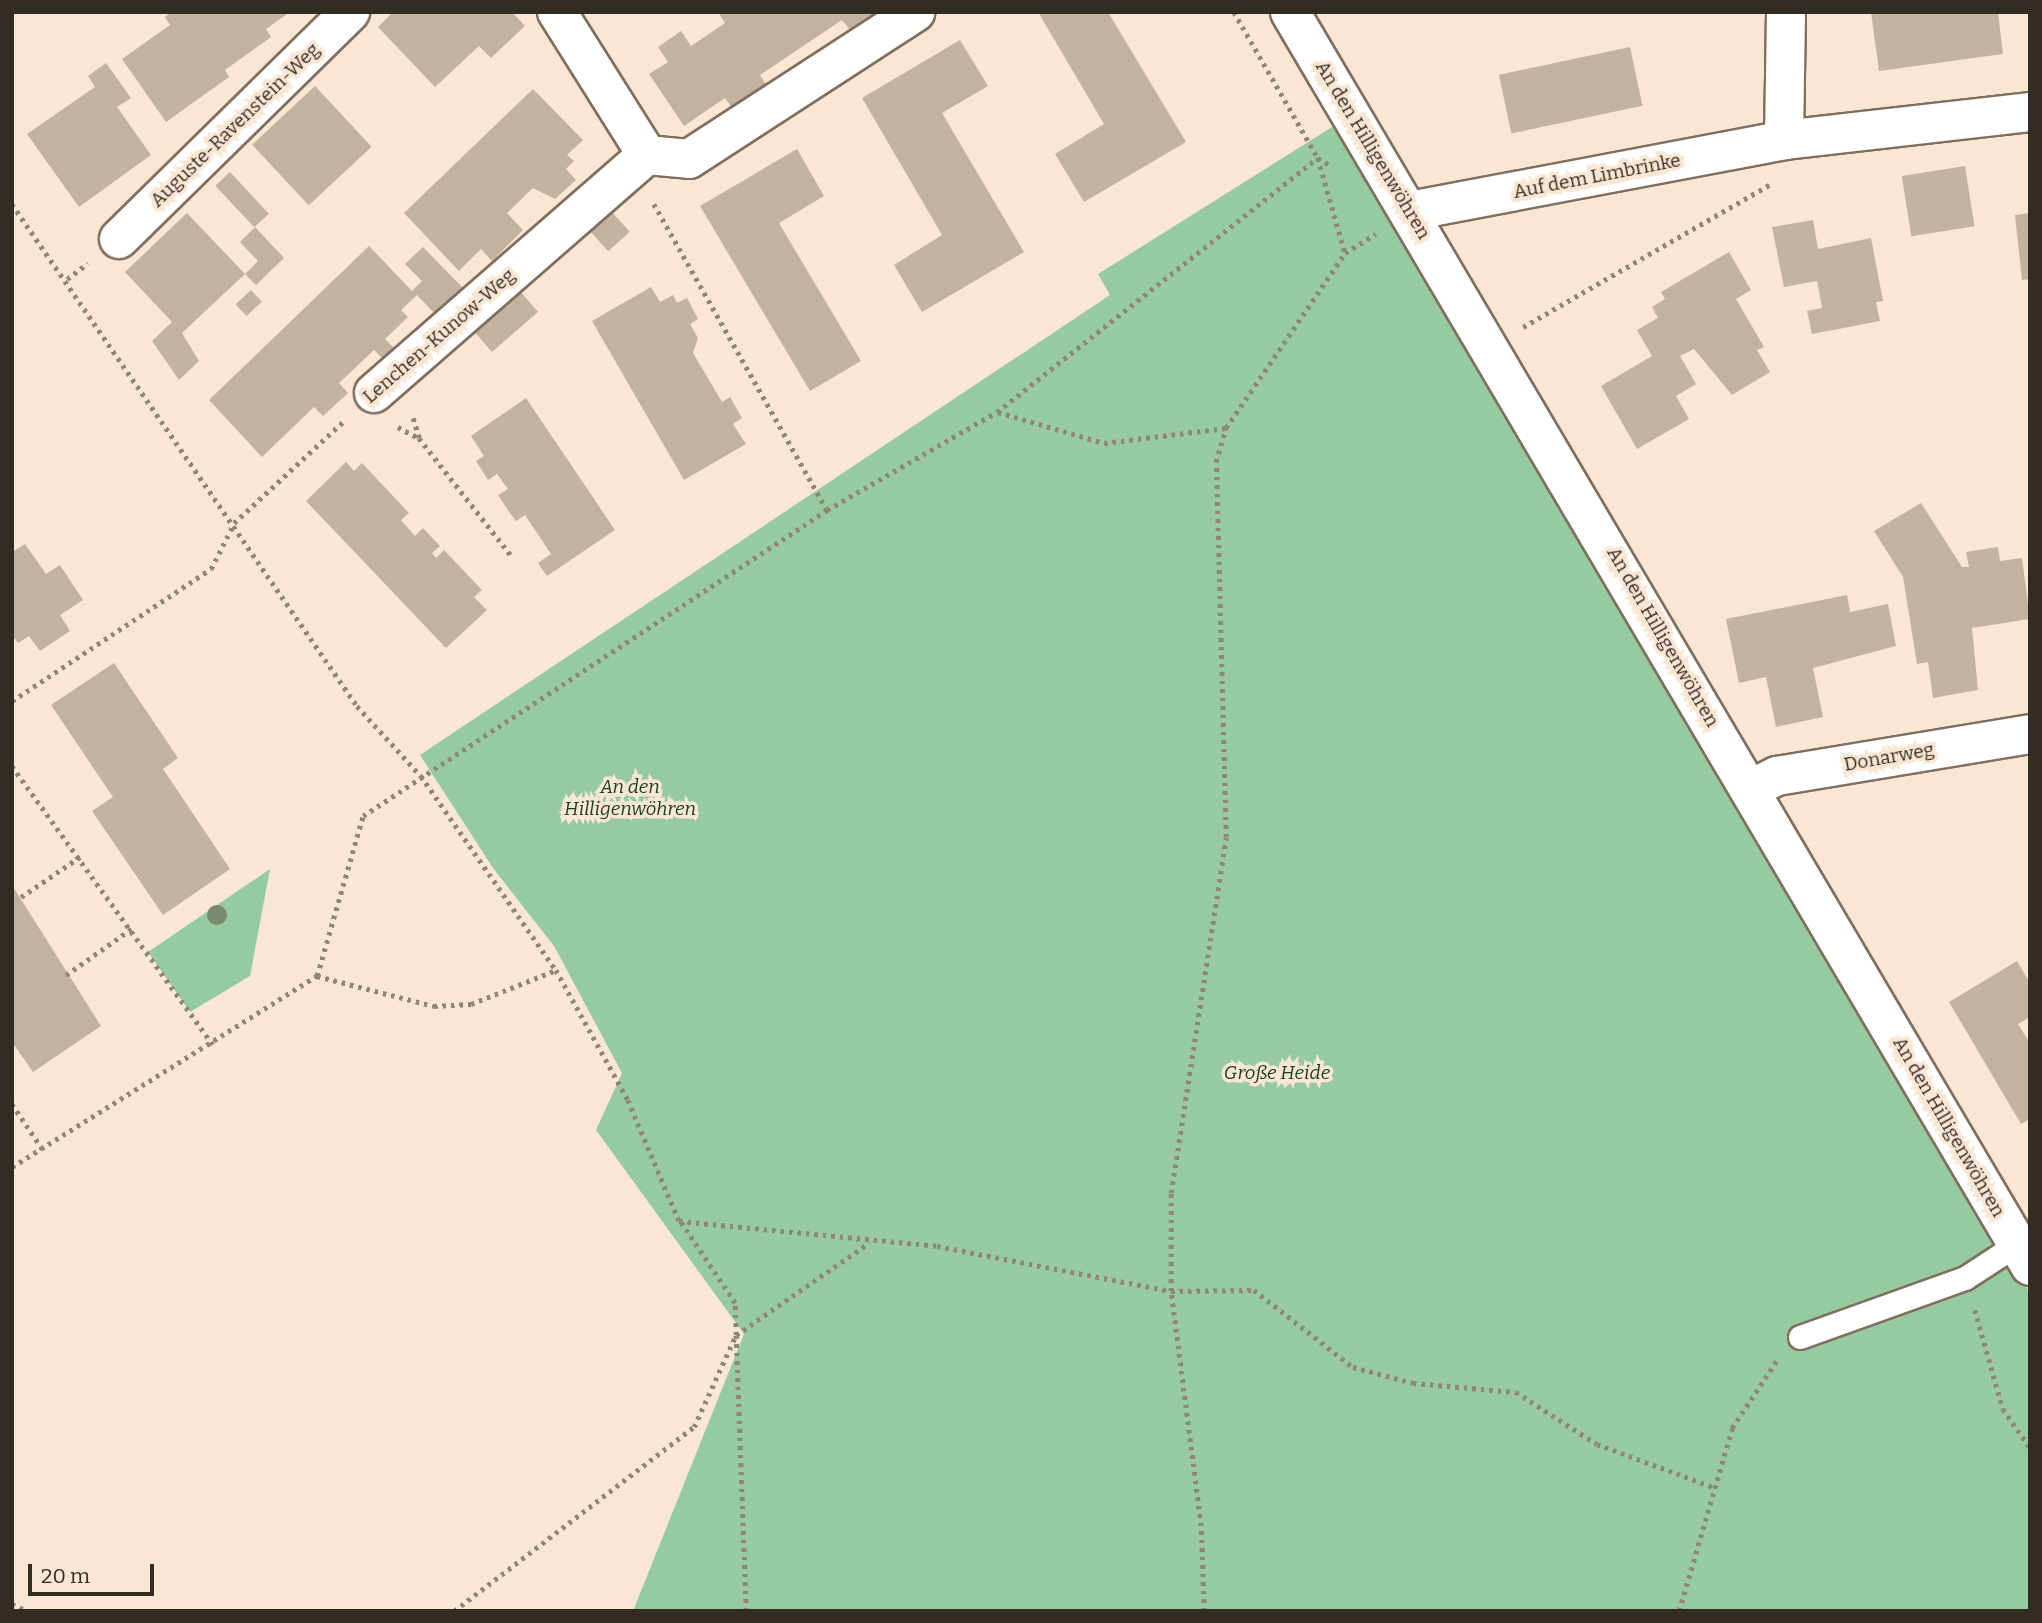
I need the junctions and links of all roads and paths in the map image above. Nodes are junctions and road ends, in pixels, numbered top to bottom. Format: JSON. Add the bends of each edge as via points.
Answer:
{"nodes":[{"id":1,"x":350,"y":12,"type":"edge"},
{"id":2,"x":557,"y":12,"type":"edge"},
{"id":3,"x":915,"y":12,"type":"edge"},
{"id":4,"x":1234,"y":12,"type":"edge"},
{"id":5,"x":1290,"y":12,"type":"edge"},
{"id":6,"x":1786,"y":12,"type":"edge"},
{"id":7,"x":2030,"y":112,"type":"edge"},
{"id":8,"x":1784,"y":141,"type":"junction"},
{"id":9,"x":1318,"y":158,"type":"junction"},
{"id":10,"x":640,"y":161,"type":"junction"},
{"id":11,"x":12,"y":204,"type":"edge"},
{"id":12,"x":1410,"y":211,"type":"junction"},
{"id":13,"x":18,"y":212,"type":"junction"},
{"id":14,"x":12,"y":216,"type":"edge"},
{"id":15,"x":119,"y":239,"type":"dead end"},
{"id":16,"x":1345,"y":253,"type":"junction"},
{"id":17,"x":1492,"y":345,"type":"junction"},
{"id":18,"x":374,"y":393,"type":"joint"},
{"id":19,"x":997,"y":412,"type":"junction"},
{"id":20,"x":1226,"y":428,"type":"junction"},
{"id":21,"x":419,"y":438,"type":"dead end"},
{"id":22,"x":827,"y":510,"type":"junction"},
{"id":23,"x":234,"y":523,"type":"junction"},
{"id":24,"x":513,"y":558,"type":"dead end"},
{"id":25,"x":12,"y":701,"type":"edge"},
{"id":26,"x":2030,"y":734,"type":"edge"},
{"id":27,"x":12,"y":766,"type":"edge"},
{"id":28,"x":421,"y":776,"type":"junction"},
{"id":29,"x":1751,"y":789,"type":"junction"},
{"id":30,"x":81,"y":856,"type":"junction"},
{"id":31,"x":21,"y":897,"type":"dead end"},
{"id":32,"x":131,"y":929,"type":"junction"},
{"id":33,"x":556,"y":970,"type":"junction"},
{"id":34,"x":66,"y":975,"type":"dead end"},
{"id":35,"x":317,"y":976,"type":"junction"},
{"id":36,"x":213,"y":1045,"type":"junction"},
{"id":37,"x":12,"y":1104,"type":"edge"},
{"id":38,"x":44,"y":1151,"type":"junction"},
{"id":39,"x":12,"y":1167,"type":"edge"},
{"id":40,"x":679,"y":1220,"type":"junction"},
{"id":41,"x":870,"y":1243,"type":"junction"},
{"id":42,"x":2023,"y":1255,"type":"edge"},
{"id":43,"x":1965,"y":1278,"type":"junction"},
{"id":44,"x":1171,"y":1292,"type":"junction"},
{"id":45,"x":736,"y":1335,"type":"junction"},
{"id":46,"x":1800,"y":1337,"type":"joint"},
{"id":47,"x":2030,"y":1448,"type":"edge"},
{"id":48,"x":1715,"y":1488,"type":"junction"},
{"id":49,"x":12,"y":1604,"type":"edge"},
{"id":50,"x":27,"y":1611,"type":"edge"},
{"id":51,"x":454,"y":1611,"type":"edge"},
{"id":52,"x":746,"y":1611,"type":"edge"},
{"id":53,"x":1204,"y":1611,"type":"edge"},
{"id":54,"x":1679,"y":1611,"type":"edge"}],
"edges":[{"from":1,"to":15,"type":"street","name":"Auguste-Ravenstein-Weg"},
{"from":2,"to":10,"type":"street"},
{"from":3,"to":10,"type":"street","via":[[688,159]]},
{"from":4,"to":9,"type":"path"},
{"from":5,"to":12,"type":"street","name":"An den Hilligenwöhren"},
{"from":6,"to":8,"type":"street"},
{"from":7,"to":8,"type":"street","name":"Auf dem Limbrinke"},
{"from":8,"to":12,"type":"street","name":"Auf dem Limbrinke"},
{"from":8,"to":17,"type":"path","via":[[1770,188]]},
{"from":9,"to":16,"type":"path"},
{"from":9,"to":19,"type":"path"},
{"from":10,"to":18,"type":"street","name":"Lenchen-Kunow-Weg"},
{"from":10,"to":22,"type":"path"},
{"from":11,"to":13,"type":"path"},
{"from":12,"to":16,"type":"path"},
{"from":12,"to":17,"type":"street","name":"An den Hilligenwöhren"},
{"from":13,"to":14,"type":"path"},
{"from":13,"to":23,"type":"path"},
{"from":16,"to":20,"type":"path"},
{"from":17,"to":29,"type":"street","name":"An den Hilligenwöhren"},
{"from":18,"to":23,"type":"path","name":"Lenchen-Kunow-Weg"},
{"from":19,"to":20,"type":"path","via":[[1104,443]]},
{"from":19,"to":22,"type":"path"},
{"from":20,"to":44,"type":"path","via":[[1216,462],[1226,837],[1171,1193]]},
{"from":21,"to":24,"type":"path"},
{"from":22,"to":28,"type":"path"},
{"from":23,"to":25,"type":"path","via":[[211,569]]},
{"from":23,"to":28,"type":"path","via":[[357,706]]},
{"from":26,"to":29,"type":"street","name":"Donarweg","via":[[1777,776]]},
{"from":27,"to":30,"type":"path"},
{"from":28,"to":33,"type":"path"},
{"from":28,"to":35,"type":"path","via":[[363,816]]},
{"from":29,"to":42,"type":"street","name":"An den Hilligenwöhren"},
{"from":30,"to":31,"type":"path"},
{"from":30,"to":32,"type":"path"},
{"from":32,"to":34,"type":"path"},
{"from":32,"to":36,"type":"path"},
{"from":33,"to":35,"type":"path","via":[[471,1004],[434,1006]]},
{"from":33,"to":40,"type":"path","via":[[628,1100]]},
{"from":35,"to":36,"type":"path"},
{"from":36,"to":38,"type":"path"},
{"from":37,"to":38,"type":"path"},
{"from":38,"to":39,"type":"path"},
{"from":40,"to":41,"type":"path"},
{"from":40,"to":45,"type":"path","via":[[735,1303]]},
{"from":41,"to":44,"type":"path","via":[[937,1246]]},
{"from":41,"to":45,"type":"path"},
{"from":42,"to":43,"type":"lane"},
{"from":43,"to":46,"type":"lane"},
{"from":43,"to":47,"type":"path","via":[[2003,1409]]},
{"from":44,"to":48,"type":"path","via":[[1254,1290],[1353,1367],[1413,1383],[1516,1392],[1597,1444]]},
{"from":44,"to":53,"type":"path","via":[[1202,1526]]},
{"from":45,"to":51,"type":"path","via":[[694,1427]]},
{"from":45,"to":52,"type":"path"},
{"from":46,"to":48,"type":"path","via":[[1787,1343],[1732,1428]]},
{"from":48,"to":54,"type":"path"},
{"from":49,"to":50,"type":"path"}]}
